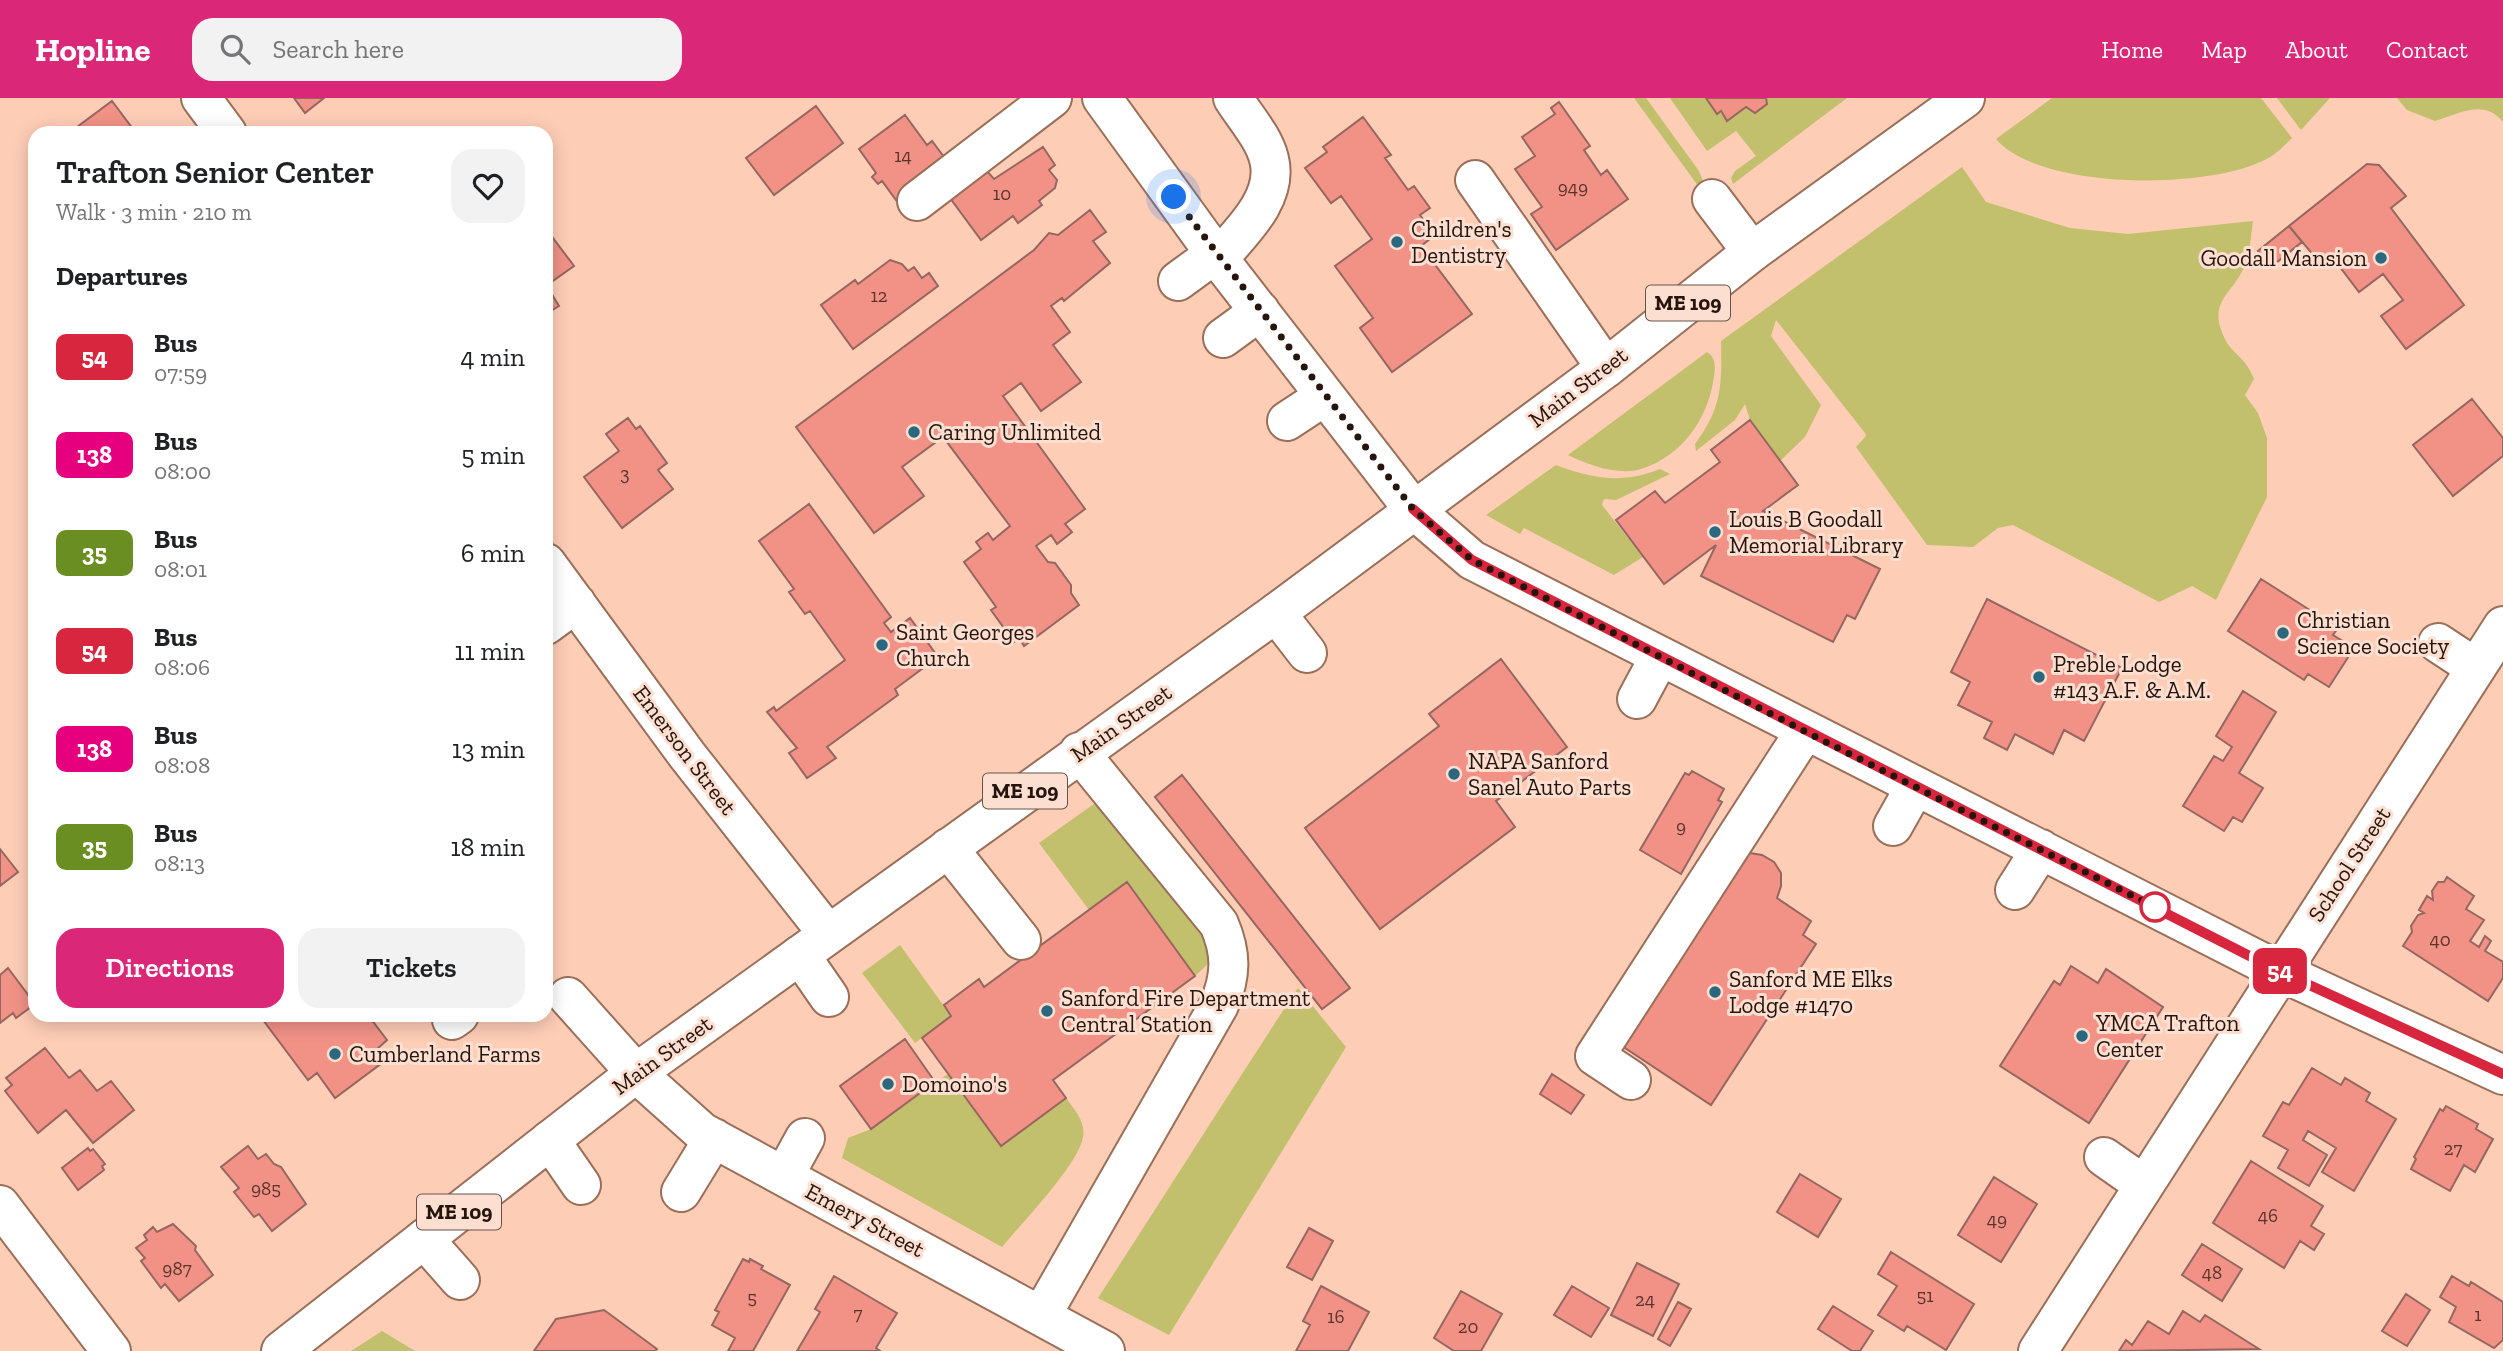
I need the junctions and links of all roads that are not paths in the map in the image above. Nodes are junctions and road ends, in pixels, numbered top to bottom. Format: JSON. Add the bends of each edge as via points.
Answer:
{"nodes":[{"id":1,"x":201,"y":98,"type":"edge"},
{"id":2,"x":1052,"y":98,"type":"edge"},
{"id":3,"x":1102,"y":98,"type":"edge"},
{"id":4,"x":1233,"y":98,"type":"edge"},
{"id":5,"x":1965,"y":98,"type":"edge"},
{"id":6,"x":222,"y":126,"type":"edge"},
{"id":7,"x":1475,"y":180,"type":"dead end"},
{"id":8,"x":1712,"y":199,"type":"dead end"},
{"id":9,"x":916,"y":201,"type":"dead end"},
{"id":10,"x":1752,"y":252,"type":"junction"},
{"id":11,"x":1217,"y":256,"type":"junction"},
{"id":12,"x":1178,"y":281,"type":"dead end"},
{"id":13,"x":1260,"y":311,"type":"junction"},
{"id":14,"x":1223,"y":338,"type":"dead end"},
{"id":15,"x":1606,"y":368,"type":"junction"},
{"id":16,"x":1325,"y":396,"type":"junction"},
{"id":17,"x":1287,"y":422,"type":"dead end"},
{"id":18,"x":1413,"y":509,"type":"junction"},
{"id":19,"x":553,"y":587,"type":"edge"},
{"id":20,"x":1276,"y":613,"type":"junction"},
{"id":21,"x":561,"y":614,"type":"edge"},
{"id":22,"x":2503,"y":626,"type":"edge"},
{"id":23,"x":2438,"y":643,"type":"dead end"},
{"id":24,"x":1307,"y":653,"type":"dead end"},
{"id":25,"x":1660,"y":656,"type":"junction"},
{"id":26,"x":2476,"y":667,"type":"junction"},
{"id":27,"x":1637,"y":699,"type":"dead end"},
{"id":28,"x":1805,"y":732,"type":"junction"},
{"id":29,"x":1079,"y":752,"type":"junction"},
{"id":30,"x":1915,"y":787,"type":"junction"},
{"id":31,"x":1893,"y":826,"type":"dead end"},
{"id":32,"x":948,"y":848,"type":"junction"},
{"id":33,"x":2041,"y":849,"type":"junction"},
{"id":34,"x":2015,"y":890,"type":"dead end"},
{"id":35,"x":1021,"y":940,"type":"dead end"},
{"id":36,"x":814,"y":945,"type":"junction"},
{"id":37,"x":2281,"y":972,"type":"junction"},
{"id":38,"x":568,"y":997,"type":"dead end"},
{"id":39,"x":829,"y":997,"type":"dead end"},
{"id":40,"x":636,"y":1073,"type":"junction"},
{"id":41,"x":2503,"y":1074,"type":"edge"},
{"id":42,"x":1631,"y":1080,"type":"dead end"},
{"id":43,"x":805,"y":1138,"type":"dead end"},
{"id":44,"x":714,"y":1139,"type":"junction"},
{"id":45,"x":550,"y":1140,"type":"junction"},
{"id":46,"x":2104,"y":1157,"type":"dead end"},
{"id":47,"x":784,"y":1177,"type":"junction"},
{"id":48,"x":581,"y":1185,"type":"dead end"},
{"id":49,"x":2144,"y":1185,"type":"junction"},
{"id":50,"x":681,"y":1192,"type":"dead end"},
{"id":51,"x":0,"y":1205,"type":"edge"},
{"id":52,"x":424,"y":1239,"type":"junction"},
{"id":53,"x":460,"y":1280,"type":"dead end"},
{"id":54,"x":1041,"y":1316,"type":"junction"},
{"id":55,"x":300,"y":1345,"type":"edge"},
{"id":56,"x":111,"y":1351,"type":"edge"},
{"id":57,"x":1105,"y":1351,"type":"edge"},
{"id":58,"x":2038,"y":1351,"type":"edge"}],
"edges":[{"from":1,"to":6,"type":"main road"},
{"from":2,"to":9,"type":"main road"},
{"from":3,"to":11,"type":"main road"},
{"from":4,"to":11,"type":"main road","via":[[1264,146],[1270,177],[1265,199],[1251,220]]},
{"from":5,"to":10,"type":"main road","name":"Main Street","number":"ME 109"},
{"from":7,"to":15,"type":"main road"},
{"from":8,"to":10,"type":"main road"},
{"from":10,"to":15,"type":"main road","name":"Main Street","number":"ME 109"},
{"from":11,"to":12,"type":"main road"},
{"from":11,"to":13,"type":"main road"},
{"from":13,"to":14,"type":"main road"},
{"from":13,"to":16,"type":"main road"},
{"from":15,"to":18,"type":"main road","name":"Main Street","number":"ME 109"},
{"from":16,"to":17,"type":"main road"},
{"from":16,"to":18,"type":"main road"},
{"from":18,"to":20,"type":"main road","name":"Main Street","number":"ME 109"},
{"from":18,"to":25,"type":"main road","via":[[1472,560]]},
{"from":19,"to":21,"type":"main road","name":"Emerson Street"},
{"from":20,"to":24,"type":"main road"},
{"from":20,"to":29,"type":"main road","name":"Main Street","number":"ME 109"},
{"from":21,"to":36,"type":"main road","name":"Emerson Street","via":[[687,755]]},
{"from":22,"to":26,"type":"main road","name":"School Street"},
{"from":23,"to":26,"type":"main road"},
{"from":25,"to":27,"type":"main road"},
{"from":25,"to":28,"type":"main road"},
{"from":26,"to":37,"type":"main road","name":"School Street"},
{"from":28,"to":30,"type":"main road"},
{"from":28,"to":42,"type":"main road","via":[[1595,1056]]},
{"from":29,"to":32,"type":"main road","name":"Main Street","number":"ME 109"},
{"from":29,"to":54,"type":"main road","via":[[1219,924],[1230,964],[1219,1005]]},
{"from":30,"to":31,"type":"main road"},
{"from":30,"to":33,"type":"main road"},
{"from":32,"to":35,"type":"main road"},
{"from":32,"to":36,"type":"main road","name":"Main Street","number":"ME 109"},
{"from":33,"to":34,"type":"main road"},
{"from":33,"to":37,"type":"main road"},
{"from":36,"to":39,"type":"main road","name":"Emerson Street"},
{"from":36,"to":40,"type":"main road","name":"Main Street","number":"ME 109"},
{"from":37,"to":41,"type":"main road"},
{"from":37,"to":49,"type":"main road","name":"School Street"},
{"from":38,"to":40,"type":"main road","name":"Emery Street"},
{"from":40,"to":44,"type":"main road","name":"Emery Street"},
{"from":40,"to":45,"type":"main road","name":"Main Street","number":"ME 109"},
{"from":43,"to":47,"type":"main road"},
{"from":44,"to":47,"type":"main road","name":"Emery Street"},
{"from":44,"to":50,"type":"main road"},
{"from":45,"to":48,"type":"main road"},
{"from":45,"to":52,"type":"main road","name":"Main Street","number":"ME 109"},
{"from":46,"to":49,"type":"main road"},
{"from":47,"to":54,"type":"main road","name":"Emery Street"},
{"from":49,"to":58,"type":"main road","name":"School Street"},
{"from":51,"to":56,"type":"main road"},
{"from":52,"to":53,"type":"main road"},
{"from":52,"to":55,"type":"main road","name":"Main Street","number":"ME 109"},
{"from":54,"to":57,"type":"main road","name":"Emery Street"}]}
